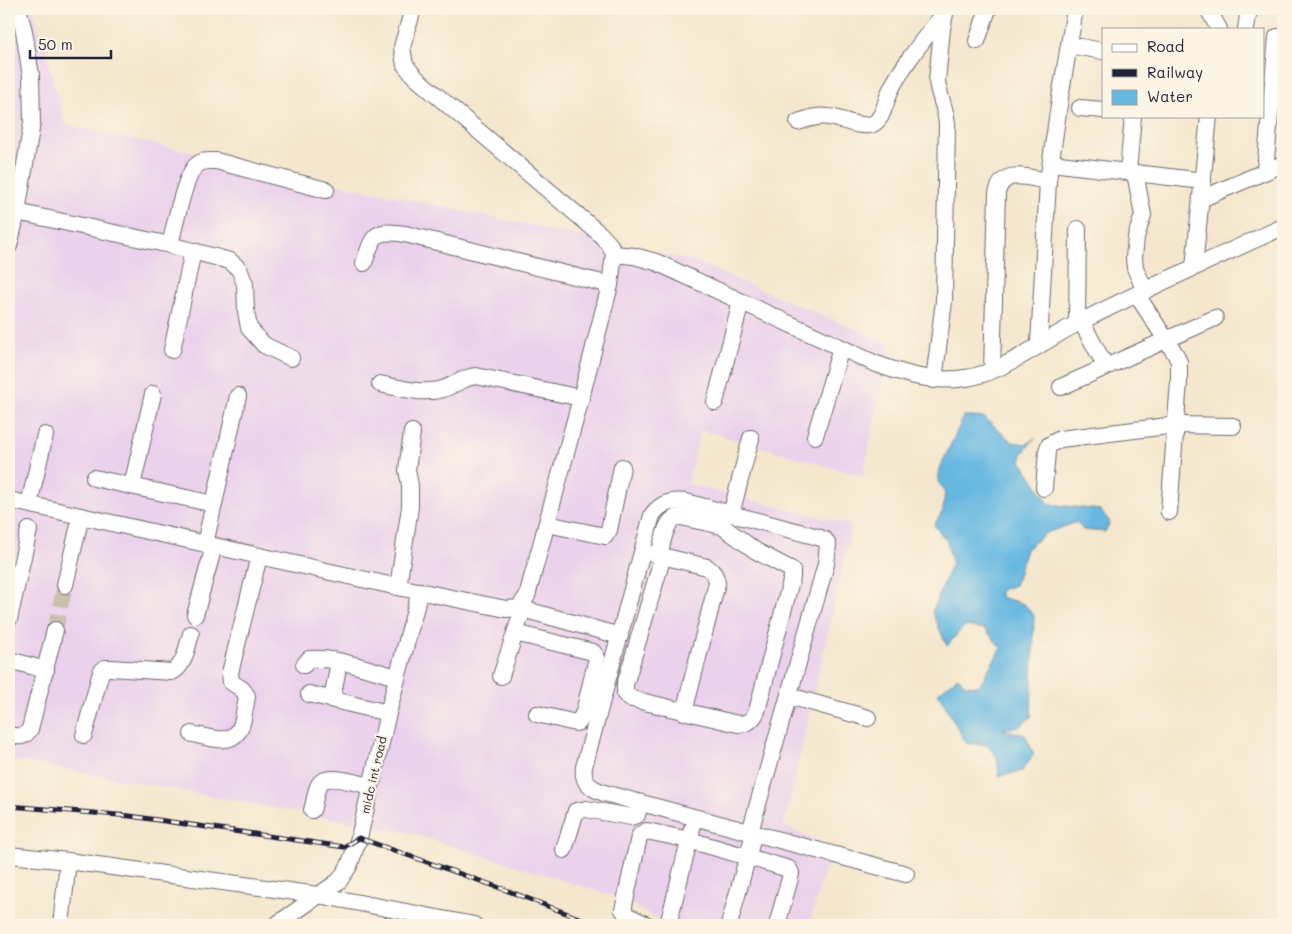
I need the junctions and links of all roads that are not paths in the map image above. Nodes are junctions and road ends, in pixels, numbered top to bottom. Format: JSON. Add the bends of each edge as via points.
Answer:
{"nodes":[{"id":1,"x":18,"y":9,"type":"edge"},
{"id":2,"x":29,"y":9,"type":"edge"},
{"id":3,"x":413,"y":9,"type":"edge"},
{"id":4,"x":988,"y":9,"type":"edge"},
{"id":5,"x":1075,"y":9,"type":"edge"},
{"id":6,"x":1206,"y":9,"type":"edge"},
{"id":7,"x":1249,"y":9,"type":"edge"},
{"id":8,"x":946,"y":10,"type":"edge"},
{"id":9,"x":1218,"y":28,"type":"edge"},
{"id":10,"x":1246,"y":28,"type":"edge"},
{"id":11,"x":24,"y":31,"type":"junction"},
{"id":12,"x":1274,"y":37,"type":"edge"},
{"id":13,"x":977,"y":41,"type":"dead end"},
{"id":14,"x":1069,"y":46,"type":"junction"},
{"id":15,"x":1102,"y":51,"type":"edge"},
{"id":16,"x":1277,"y":90,"type":"edge"},
{"id":17,"x":1080,"y":108,"type":"dead end"},
{"id":18,"x":1102,"y":110,"type":"edge"},
{"id":19,"x":1133,"y":118,"type":"edge"},
{"id":20,"x":1209,"y":118,"type":"edge"},
{"id":21,"x":798,"y":122,"type":"dead end"},
{"id":22,"x":1051,"y":163,"type":"junction"},
{"id":23,"x":1283,"y":164,"type":"edge"},
{"id":24,"x":1132,"y":172,"type":"junction"},
{"id":25,"x":1265,"y":172,"type":"junction"},
{"id":26,"x":1048,"y":181,"type":"junction"},
{"id":27,"x":1203,"y":181,"type":"junction"},
{"id":28,"x":326,"y":190,"type":"dead end"},
{"id":29,"x":1201,"y":199,"type":"junction"},
{"id":30,"x":17,"y":212,"type":"junction"},
{"id":31,"x":1283,"y":227,"type":"edge"},
{"id":32,"x":1078,"y":229,"type":"dead end"},
{"id":33,"x":170,"y":245,"type":"junction"},
{"id":34,"x":9,"y":246,"type":"edge"},
{"id":35,"x":193,"y":252,"type":"junction"},
{"id":36,"x":614,"y":254,"type":"junction"},
{"id":37,"x":364,"y":263,"type":"dead end"},
{"id":38,"x":1194,"y":267,"type":"junction"},
{"id":39,"x":610,"y":285,"type":"junction"},
{"id":40,"x":1141,"y":293,"type":"junction"},
{"id":41,"x":741,"y":302,"type":"junction"},
{"id":42,"x":1216,"y":318,"type":"dead end"},
{"id":43,"x":1079,"y":322,"type":"junction"},
{"id":44,"x":1166,"y":340,"type":"junction"},
{"id":45,"x":1039,"y":344,"type":"junction"},
{"id":46,"x":841,"y":348,"type":"junction"},
{"id":47,"x":172,"y":350,"type":"dead end"},
{"id":48,"x":290,"y":358,"type":"dead end"},
{"id":49,"x":1106,"y":367,"type":"junction"},
{"id":50,"x":992,"y":370,"type":"junction"},
{"id":51,"x":934,"y":380,"type":"junction"},
{"id":52,"x":380,"y":384,"type":"dead end"},
{"id":53,"x":1061,"y":387,"type":"dead end"},
{"id":54,"x":153,"y":394,"type":"dead end"},
{"id":55,"x":238,"y":396,"type":"dead end"},
{"id":56,"x":581,"y":398,"type":"junction"},
{"id":57,"x":715,"y":402,"type":"dead end"},
{"id":58,"x":1176,"y":425,"type":"junction"},
{"id":59,"x":1233,"y":426,"type":"dead end"},
{"id":60,"x":412,"y":432,"type":"dead end"},
{"id":61,"x":45,"y":434,"type":"dead end"},
{"id":62,"x":815,"y":436,"type":"dead end"},
{"id":63,"x":751,"y":438,"type":"dead end"},
{"id":64,"x":622,"y":467,"type":"dead end"},
{"id":65,"x":94,"y":478,"type":"dead end"},
{"id":66,"x":132,"y":486,"type":"junction"},
{"id":67,"x":1044,"y":488,"type":"dead end"},
{"id":68,"x":9,"y":500,"type":"edge"},
{"id":69,"x":29,"y":504,"type":"junction"},
{"id":70,"x":214,"y":504,"type":"junction"},
{"id":71,"x":1169,"y":512,"type":"dead end"},
{"id":72,"x":731,"y":514,"type":"junction"},
{"id":73,"x":81,"y":516,"type":"junction"},
{"id":74,"x":547,"y":524,"type":"junction"},
{"id":75,"x":29,"y":530,"type":"dead end"},
{"id":76,"x":210,"y":545,"type":"junction"},
{"id":77,"x":642,"y":551,"type":"junction"},
{"id":78,"x":259,"y":556,"type":"junction"},
{"id":79,"x":661,"y":556,"type":"junction"},
{"id":80,"x":65,"y":585,"type":"tunnel mouth"},
{"id":81,"x":398,"y":587,"type":"junction"},
{"id":82,"x":420,"y":591,"type":"junction"},
{"id":83,"x":521,"y":608,"type":"junction"},
{"id":84,"x":196,"y":615,"type":"dead end"},
{"id":85,"x":9,"y":619,"type":"edge"},
{"id":86,"x":55,"y":630,"type":"tunnel mouth"},
{"id":87,"x":515,"y":633,"type":"junction"},
{"id":88,"x":191,"y":634,"type":"dead end"},
{"id":89,"x":620,"y":636,"type":"junction"},
{"id":90,"x":9,"y":660,"type":"edge"},
{"id":91,"x":340,"y":662,"type":"junction"},
{"id":92,"x":304,"y":665,"type":"dead end"},
{"id":93,"x":46,"y":670,"type":"junction"},
{"id":94,"x":501,"y":676,"type":"dead end"},
{"id":95,"x":397,"y":677,"type":"junction"},
{"id":96,"x":309,"y":694,"type":"dead end"},
{"id":97,"x":788,"y":696,"type":"junction"},
{"id":98,"x":332,"y":699,"type":"junction"},
{"id":99,"x":684,"y":712,"type":"junction"},
{"id":100,"x":388,"y":713,"type":"junction"},
{"id":101,"x":537,"y":714,"type":"dead end"},
{"id":102,"x":868,"y":718,"type":"dead end"},
{"id":103,"x":192,"y":734,"type":"dead end"},
{"id":104,"x":9,"y":735,"type":"edge"},
{"id":105,"x":84,"y":736,"type":"dead end"},
{"id":106,"x":371,"y":786,"type":"junction"},
{"id":107,"x":640,"y":803,"type":"junction"},
{"id":108,"x":312,"y":810,"type":"dead end"},
{"id":109,"x":695,"y":817,"type":"junction"},
{"id":110,"x":752,"y":833,"type":"junction"},
{"id":111,"x":689,"y":840,"type":"junction"},
{"id":112,"x":564,"y":850,"type":"dead end"},
{"id":113,"x":9,"y":856,"type":"edge"},
{"id":114,"x":748,"y":857,"type":"junction"},
{"id":115,"x":68,"y":861,"type":"junction"},
{"id":116,"x":906,"y":874,"type":"dead end"},
{"id":117,"x":318,"y":894,"type":"junction"},
{"id":118,"x":61,"y":925,"type":"edge"},
{"id":119,"x":276,"y":925,"type":"edge"},
{"id":120,"x":474,"y":925,"type":"edge"},
{"id":121,"x":647,"y":925,"type":"edge"},
{"id":122,"x":668,"y":925,"type":"edge"},
{"id":123,"x":730,"y":925,"type":"edge"},
{"id":124,"x":777,"y":925,"type":"edge"}],
"edges":[{"from":1,"to":11,"type":"street"},
{"from":2,"to":11,"type":"street"},
{"from":3,"to":36,"type":"street","via":[[402,47],[405,65],[416,78],[600,234]]},
{"from":4,"to":13,"type":"street"},
{"from":5,"to":14,"type":"street"},
{"from":6,"to":9,"type":"street"},
{"from":7,"to":10,"type":"street"},
{"from":8,"to":21,"type":"street","via":[[907,62],[890,91],[883,111],[873,124],[868,126],[826,116]]},
{"from":8,"to":51,"type":"street","via":[[937,81],[947,115],[944,301]]},
{"from":11,"to":30,"type":"street","via":[[31,76],[32,123]]},
{"from":12,"to":16,"type":"street"},
{"from":14,"to":15,"type":"street"},
{"from":14,"to":22,"type":"street"},
{"from":16,"to":25,"type":"street"},
{"from":17,"to":18,"type":"street"},
{"from":19,"to":24,"type":"street"},
{"from":20,"to":27,"type":"street"},
{"from":22,"to":24,"type":"street"},
{"from":22,"to":26,"type":"street"},
{"from":23,"to":25,"type":"street"},
{"from":24,"to":27,"type":"street"},
{"from":24,"to":40,"type":"street","via":[[1143,215],[1134,258]]},
{"from":25,"to":29,"type":"street"},
{"from":26,"to":45,"type":"street"},
{"from":26,"to":50,"type":"street","via":[[1020,176],[1010,177],[999,185]]},
{"from":27,"to":29,"type":"street"},
{"from":28,"to":33,"type":"street","via":[[204,161],[196,165],[189,175]]},
{"from":29,"to":38,"type":"street"},
{"from":30,"to":33,"type":"street"},
{"from":30,"to":34,"type":"street"},
{"from":31,"to":38,"type":"street"},
{"from":32,"to":43,"type":"street"},
{"from":33,"to":35,"type":"street"},
{"from":35,"to":47,"type":"street"},
{"from":35,"to":48,"type":"street","via":[[230,261],[240,269],[245,284],[249,328],[264,345]]},
{"from":36,"to":39,"type":"street"},
{"from":36,"to":41,"type":"street","via":[[656,262]]},
{"from":37,"to":39,"type":"street","via":[[373,238],[387,231]]},
{"from":38,"to":40,"type":"street"},
{"from":39,"to":56,"type":"street"},
{"from":40,"to":43,"type":"street"},
{"from":40,"to":44,"type":"street"},
{"from":41,"to":46,"type":"street"},
{"from":41,"to":57,"type":"street"},
{"from":42,"to":44,"type":"street"},
{"from":43,"to":45,"type":"street"},
{"from":43,"to":49,"type":"street"},
{"from":44,"to":49,"type":"street"},
{"from":44,"to":58,"type":"street","via":[[1179,362]]},
{"from":45,"to":50,"type":"street"},
{"from":46,"to":51,"type":"street","via":[[907,375]]},
{"from":46,"to":62,"type":"street"},
{"from":49,"to":53,"type":"street"},
{"from":50,"to":51,"type":"street","via":[[967,378]]},
{"from":52,"to":56,"type":"street","via":[[413,391],[435,391],[476,376]]},
{"from":54,"to":66,"type":"street"},
{"from":55,"to":70,"type":"street"},
{"from":56,"to":74,"type":"street"},
{"from":58,"to":59,"type":"street"},
{"from":58,"to":67,"type":"street","via":[[1053,442],[1047,451]]},
{"from":58,"to":71,"type":"street"},
{"from":60,"to":81,"type":"street","via":[[407,470],[410,507]]},
{"from":61,"to":69,"type":"street"},
{"from":63,"to":72,"type":"street"},
{"from":64,"to":74,"type":"street","via":[[605,536]]},
{"from":65,"to":66,"type":"street"},
{"from":66,"to":70,"type":"street"},
{"from":68,"to":69,"type":"street"},
{"from":69,"to":73,"type":"street"},
{"from":70,"to":76,"type":"street"},
{"from":72,"to":77,"type":"street","via":[[686,502],[667,502],[652,515]]},
{"from":72,"to":97,"type":"street","via":[[818,536],[828,545],[826,564]]},
{"from":73,"to":76,"type":"street"},
{"from":73,"to":80,"type":"street"},
{"from":74,"to":83,"type":"street","via":[[528,596]]},
{"from":75,"to":85,"type":"street"},
{"from":76,"to":78,"type":"street"},
{"from":76,"to":84,"type":"street"},
{"from":77,"to":79,"type":"street"},
{"from":77,"to":89,"type":"street"},
{"from":78,"to":81,"type":"street"},
{"from":78,"to":103,"type":"street","via":[[230,673],[231,682],[247,696],[241,730],[236,736],[222,739]]},
{"from":79,"to":99,"type":"street","via":[[707,567],[713,571],[717,583]]},
{"from":79,"to":99,"type":"street","via":[[624,692],[632,699]]},
{"from":79,"to":99,"type":"street","via":[[670,521],[681,517],[722,526],[756,551],[790,568],[793,573],[755,717],[750,722],[738,724]]},
{"from":81,"to":82,"type":"street"},
{"from":82,"to":83,"type":"street","via":[[506,609]]},
{"from":82,"to":95,"type":"street","name":"midc int road"},
{"from":83,"to":87,"type":"street"},
{"from":83,"to":89,"type":"street"},
{"from":86,"to":93,"type":"street"},
{"from":87,"to":94,"type":"street"},
{"from":87,"to":101,"type":"street","via":[[593,652],[598,658],[579,722]]},
{"from":88,"to":105,"type":"street","via":[[182,664],[172,672],[105,668],[101,672]]},
{"from":89,"to":107,"type":"street","via":[[583,774],[591,788]]},
{"from":90,"to":93,"type":"street"},
{"from":91,"to":92,"type":"street","via":[[309,659]]},
{"from":91,"to":95,"type":"street"},
{"from":91,"to":98,"type":"street"},
{"from":93,"to":104,"type":"street","via":[[30,729],[19,737]]},
{"from":95,"to":100,"type":"street","name":"midc int road"},
{"from":96,"to":98,"type":"street"},
{"from":97,"to":102,"type":"street"},
{"from":97,"to":110,"type":"street"},
{"from":98,"to":100,"type":"street"},
{"from":100,"to":106,"type":"street","name":"midc int road"},
{"from":106,"to":108,"type":"street","via":[[325,779],[320,784]]},
{"from":106,"to":117,"type":"street","name":"midc int road","via":[[349,866],[339,881]]},
{"from":107,"to":109,"type":"street"},
{"from":107,"to":112,"type":"street","via":[[636,815],[631,817],[576,810]]},
{"from":109,"to":110,"type":"street"},
{"from":109,"to":111,"type":"street"},
{"from":110,"to":114,"type":"street"},
{"from":110,"to":116,"type":"street"},
{"from":111,"to":114,"type":"street"},
{"from":111,"to":121,"type":"street","via":[[651,831],[644,832],[639,838],[623,910]]},
{"from":111,"to":122,"type":"street"},
{"from":113,"to":115,"type":"street"},
{"from":114,"to":123,"type":"street"},
{"from":114,"to":124,"type":"street","via":[[787,867],[790,871]]},
{"from":115,"to":117,"type":"street"},
{"from":115,"to":118,"type":"street"},
{"from":117,"to":119,"type":"street","name":"midc int road"},
{"from":117,"to":120,"type":"street"}]}
